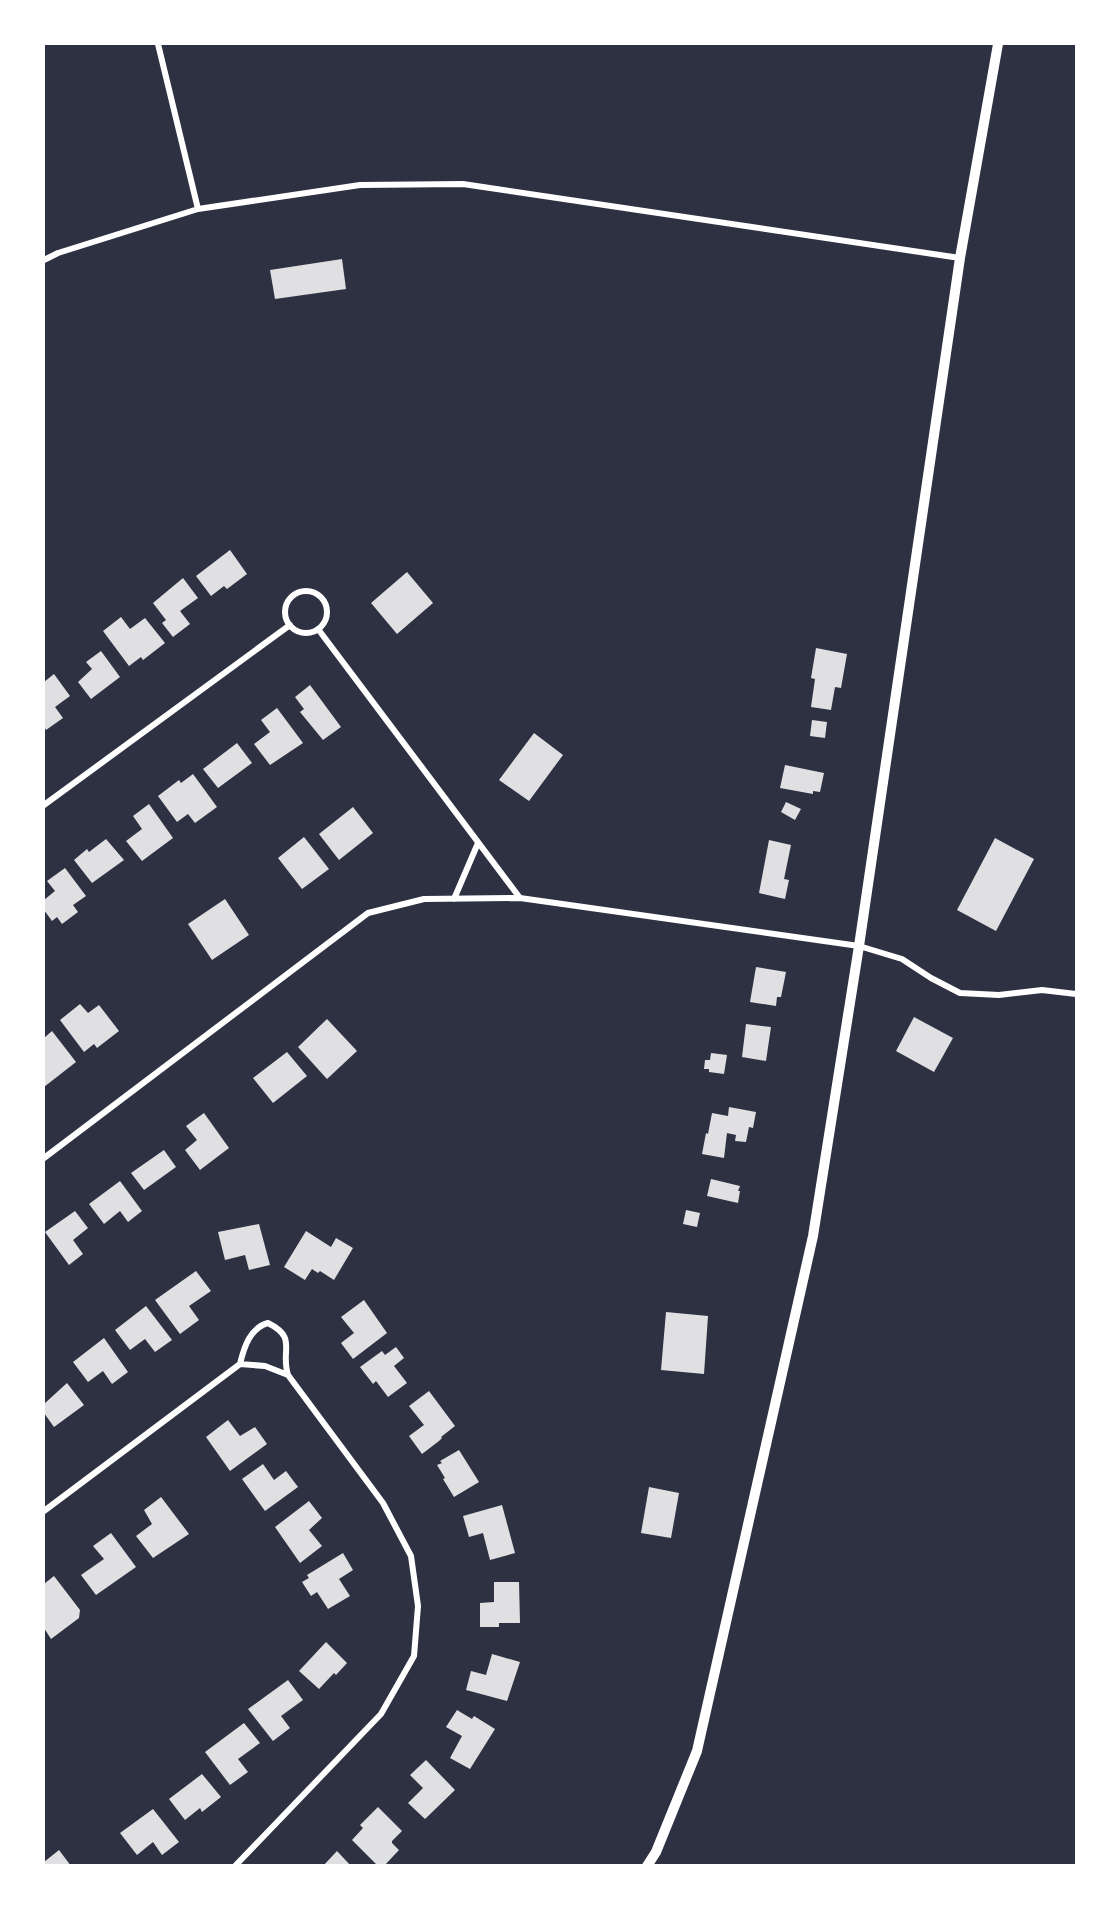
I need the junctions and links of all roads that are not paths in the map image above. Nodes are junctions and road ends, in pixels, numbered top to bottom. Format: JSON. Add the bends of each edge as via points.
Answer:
{"nodes":[{"id":1,"x":158,"y":44,"type":"edge"},
{"id":2,"x":998,"y":44,"type":"edge"},
{"id":3,"x":198,"y":209,"type":"junction"},
{"id":4,"x":960,"y":258,"type":"junction"},
{"id":5,"x":44,"y":260,"type":"edge"},
{"id":6,"x":290,"y":625,"type":"junction"},
{"id":7,"x":318,"y":629,"type":"junction"},
{"id":8,"x":44,"y":805,"type":"edge"},
{"id":9,"x":478,"y":843,"type":"junction"},
{"id":10,"x":454,"y":898,"type":"junction"},
{"id":11,"x":520,"y":898,"type":"junction"},
{"id":12,"x":859,"y":946,"type":"junction"},
{"id":13,"x":1077,"y":994,"type":"edge"},
{"id":14,"x":44,"y":1158,"type":"edge"},
{"id":15,"x":240,"y":1364,"type":"junction"},
{"id":16,"x":288,"y":1375,"type":"junction"},
{"id":17,"x":44,"y":1511,"type":"edge"},
{"id":18,"x":235,"y":1866,"type":"edge"},
{"id":19,"x":648,"y":1866,"type":"edge"}],
"edges":[{"from":1,"to":3,"type":"street"},
{"from":2,"to":4,"type":"main road"},
{"from":3,"to":4,"type":"street","via":[[360,185],[463,184]]},
{"from":3,"to":5,"type":"street"},
{"from":4,"to":12,"type":"main road"},
{"from":6,"to":7,"type":"street","via":[[306,633]]},
{"from":6,"to":7,"type":"street","via":[[286,605],[296,594],[309,591],[326,604],[327,618]]},
{"from":6,"to":8,"type":"street"},
{"from":7,"to":9,"type":"street"},
{"from":9,"to":10,"type":"street"},
{"from":9,"to":11,"type":"street"},
{"from":10,"to":11,"type":"street"},
{"from":10,"to":14,"type":"street","via":[[424,898],[368,913]]},
{"from":11,"to":12,"type":"street"},
{"from":12,"to":13,"type":"street","via":[[902,959],[960,993],[999,995],[1041,990]]},
{"from":12,"to":19,"type":"main road","via":[[813,1236],[697,1751]]},
{"from":15,"to":16,"type":"street","via":[[265,1366]]},
{"from":15,"to":16,"type":"street","via":[[256,1328],[268,1323],[280,1329],[287,1345]]},
{"from":15,"to":17,"type":"street"},
{"from":16,"to":18,"type":"street","via":[[383,1503],[411,1556],[418,1606],[414,1656],[381,1714]]}]}
